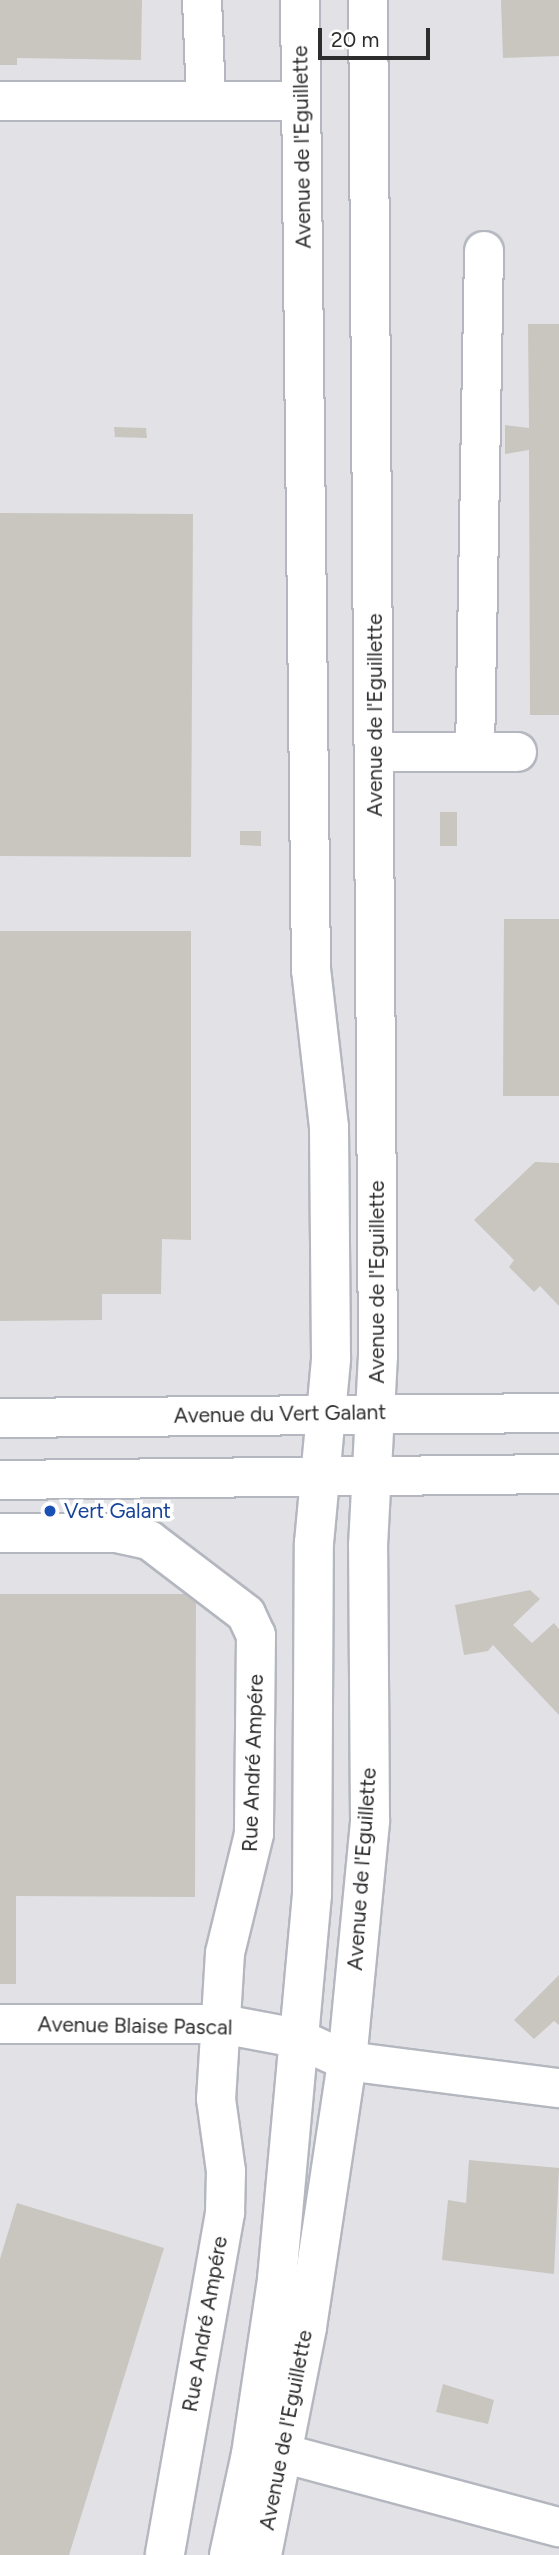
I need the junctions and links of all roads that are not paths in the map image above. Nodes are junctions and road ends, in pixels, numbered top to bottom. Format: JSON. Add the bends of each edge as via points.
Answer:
{"nodes":[{"id":1,"x":202,"y":0,"type":"edge"},
{"id":2,"x":300,"y":0,"type":"edge"},
{"id":3,"x":368,"y":0,"type":"edge"},
{"id":4,"x":0,"y":101,"type":"edge"},
{"id":5,"x":206,"y":101,"type":"junction"},
{"id":6,"x":301,"y":101,"type":"junction"},
{"id":7,"x":484,"y":251,"type":"dead end"},
{"id":8,"x":375,"y":752,"type":"junction"},
{"id":9,"x":475,"y":752,"type":"junction"},
{"id":10,"x":517,"y":752,"type":"dead end"},
{"id":11,"x":327,"y":1412,"type":"junction"},
{"id":12,"x":376,"y":1412,"type":"junction"},
{"id":13,"x":559,"y":1413,"type":"edge"},
{"id":14,"x":0,"y":1418,"type":"edge"},
{"id":15,"x":559,"y":1474,"type":"edge"},
{"id":16,"x":318,"y":1475,"type":"junction"},
{"id":17,"x":371,"y":1475,"type":"junction"},
{"id":18,"x":0,"y":1480,"type":"edge"},
{"id":19,"x":0,"y":1532,"type":"edge"},
{"id":20,"x":0,"y":2024,"type":"edge"},
{"id":21,"x":222,"y":2024,"type":"junction"},
{"id":22,"x":297,"y":2038,"type":"junction"},
{"id":23,"x":347,"y":2061,"type":"junction"},
{"id":24,"x":559,"y":2088,"type":"edge"},
{"id":25,"x":282,"y":2453,"type":"junction"},
{"id":26,"x":559,"y":2527,"type":"edge"},
{"id":27,"x":165,"y":2555,"type":"edge"},
{"id":28,"x":229,"y":2555,"type":"edge"},
{"id":29,"x":262,"y":2555,"type":"edge"}],
"edges":[{"from":1,"to":5,"type":"street"},
{"from":2,"to":6,"type":"street","name":"Avenue de l'Eguillette"},
{"from":3,"to":8,"type":"street","name":"Avenue de l'Eguillette"},
{"from":4,"to":5,"type":"street"},
{"from":5,"to":6,"type":"street"},
{"from":6,"to":11,"type":"street","name":"Avenue de l'Eguillette","via":[[311,970],[330,1127]]},
{"from":7,"to":9,"type":"street"},
{"from":8,"to":9,"type":"street"},
{"from":8,"to":12,"type":"street","name":"Avenue de l'Eguillette"},
{"from":9,"to":10,"type":"street"},
{"from":11,"to":12,"type":"street","name":"Avenue du Vert Galant"},
{"from":11,"to":14,"type":"street","name":"Avenue du Vert Galant"},
{"from":11,"to":16,"type":"street","name":"Avenue de l'Eguillette"},
{"from":12,"to":13,"type":"street","name":"Avenue du Vert Galant"},
{"from":12,"to":17,"type":"street","name":"Avenue de l'Eguillette"},
{"from":15,"to":17,"type":"street"},
{"from":16,"to":17,"type":"street"},
{"from":16,"to":18,"type":"street"},
{"from":16,"to":22,"type":"street","name":"Avenue de l'Eguillette","via":[[312,1895]]},
{"from":17,"to":23,"type":"street","name":"Avenue de l'Eguillette","via":[[370,1820]]},
{"from":19,"to":21,"type":"street","name":"Rue André Ampére","via":[[116,1533],[149,1540],[246,1614],[252,1625],[254,1834],[225,1952]]},
{"from":20,"to":21,"type":"street","name":"Avenue Blaise Pascal"},
{"from":21,"to":22,"type":"street","name":"Avenue Blaise Pascal"},
{"from":21,"to":27,"type":"street","name":"Rue André Ampére","via":[[216,2099],[226,2171],[225,2213]]},
{"from":22,"to":23,"type":"street","name":"Avenue Blaise Pascal"},
{"from":22,"to":28,"type":"street","name":"Avenue de l'Eguillette","via":[[277,2279],[251,2455]]},
{"from":23,"to":24,"type":"street","name":"Avenue Blaise Pascal"},
{"from":23,"to":25,"type":"street","name":"Avenue de l'Eguillette","via":[[307,2326]]},
{"from":25,"to":26,"type":"street"},
{"from":25,"to":29,"type":"street","name":"Avenue de l'Eguillette"}]}
